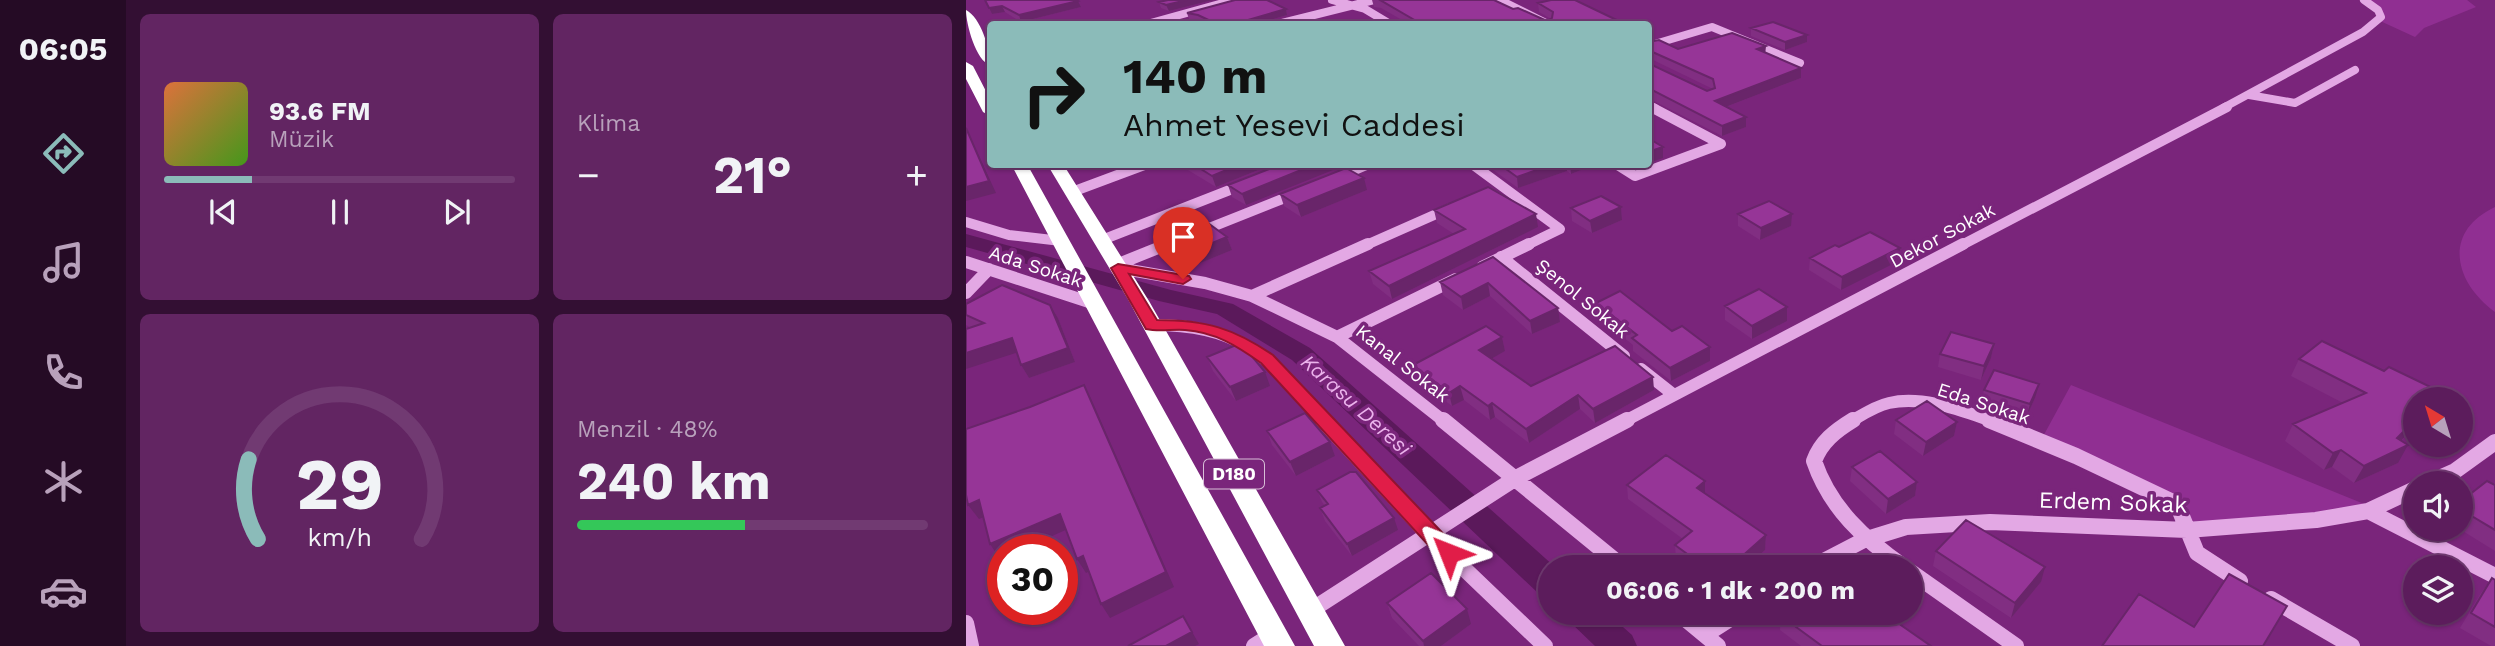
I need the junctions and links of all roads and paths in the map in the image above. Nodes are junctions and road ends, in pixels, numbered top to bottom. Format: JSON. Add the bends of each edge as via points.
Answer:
{"nodes":[{"id":1,"x":1234,"y":0,"type":"edge"},
{"id":2,"x":1332,"y":0,"type":"edge"},
{"id":3,"x":1374,"y":0,"type":"edge"},
{"id":4,"x":1500,"y":0,"type":"edge"},
{"id":5,"x":2364,"y":0,"type":"edge"},
{"id":6,"x":1354,"y":5,"type":"junction"},
{"id":7,"x":966,"y":14,"type":"edge"},
{"id":8,"x":1158,"y":21,"type":"edge"},
{"id":9,"x":1290,"y":21,"type":"edge"},
{"id":10,"x":1384,"y":21,"type":"edge"},
{"id":11,"x":1542,"y":21,"type":"edge"},
{"id":12,"x":1652,"y":45,"type":"edge"},
{"id":13,"x":987,"y":55,"type":"edge"},
{"id":14,"x":1800,"y":63,"type":"dead end"},
{"id":15,"x":2355,"y":70,"type":"dead end"},
{"id":16,"x":968,"y":75,"type":"edge"},
{"id":17,"x":2249,"y":95,"type":"junction"},
{"id":18,"x":987,"y":107,"type":"edge"},
{"id":19,"x":1652,"y":107,"type":"edge"},
{"id":20,"x":1680,"y":159,"type":"joint"},
{"id":21,"x":1021,"y":168,"type":"edge"},
{"id":22,"x":1057,"y":168,"type":"edge"},
{"id":23,"x":1136,"y":168,"type":"edge"},
{"id":24,"x":1360,"y":168,"type":"edge"},
{"id":25,"x":1477,"y":168,"type":"edge"},
{"id":26,"x":1622,"y":168,"type":"edge"},
{"id":27,"x":1256,"y":180,"type":"edge"},
{"id":28,"x":1331,"y":180,"type":"edge"},
{"id":29,"x":1501,"y":186,"type":"junction"},
{"id":30,"x":1306,"y":190,"type":"edge"},
{"id":31,"x":1489,"y":191,"type":"edge"},
{"id":32,"x":1072,"y":192,"type":"junction"},
{"id":33,"x":1464,"y":202,"type":"edge"},
{"id":34,"x":966,"y":222,"type":"edge"},
{"id":35,"x":1560,"y":229,"type":"joint"},
{"id":36,"x":1102,"y":240,"type":"junction"},
{"id":37,"x":1061,"y":241,"type":"junction"},
{"id":38,"x":1502,"y":257,"type":"junction"},
{"id":39,"x":966,"y":261,"type":"edge"},
{"id":40,"x":1117,"y":266,"type":"junction"},
{"id":41,"x":989,"y":269,"type":"junction"},
{"id":42,"x":966,"y":293,"type":"edge"},
{"id":43,"x":1252,"y":296,"type":"junction"},
{"id":44,"x":1095,"y":304,"type":"junction"},
{"id":45,"x":1152,"y":325,"type":"junction"},
{"id":46,"x":1337,"y":337,"type":"junction"},
{"id":47,"x":1674,"y":395,"type":"junction"},
{"id":48,"x":2495,"y":442,"type":"edge"},
{"id":49,"x":2455,"y":471,"type":"edge"},
{"id":50,"x":1516,"y":478,"type":"junction"},
{"id":51,"x":2403,"y":495,"type":"edge"},
{"id":52,"x":2368,"y":511,"type":"junction"},
{"id":53,"x":2188,"y":530,"type":"junction"},
{"id":54,"x":1429,"y":535,"type":"junction"},
{"id":55,"x":1864,"y":540,"type":"junction"},
{"id":56,"x":1609,"y":555,"type":"edge"},
{"id":57,"x":1835,"y":555,"type":"edge"},
{"id":58,"x":1886,"y":555,"type":"edge"},
{"id":59,"x":2495,"y":576,"type":"edge"},
{"id":60,"x":1923,"y":580,"type":"edge"},
{"id":61,"x":1310,"y":611,"type":"junction"},
{"id":62,"x":966,"y":623,"type":"edge"},
{"id":63,"x":1692,"y":625,"type":"edge"},
{"id":64,"x":1728,"y":625,"type":"edge"},
{"id":65,"x":1711,"y":641,"type":"edge"},
{"id":66,"x":1269,"y":642,"type":"edge"},
{"id":67,"x":971,"y":646,"type":"edge"},
{"id":68,"x":1330,"y":646,"type":"edge"},
{"id":69,"x":1545,"y":646,"type":"edge"},
{"id":70,"x":2016,"y":646,"type":"edge"},
{"id":71,"x":2352,"y":646,"type":"edge"}],
"edges":[{"from":1,"to":8,"type":"street"},
{"from":2,"to":6,"type":"street"},
{"from":3,"to":6,"type":"street"},
{"from":4,"to":11,"type":"street"},
{"from":5,"to":17,"type":"street","name":"Dekor Sokak","via":[[2381,17],[2363,32]]},
{"from":6,"to":9,"type":"street"},
{"from":6,"to":10,"type":"street"},
{"from":7,"to":13,"type":"highway"},
{"from":12,"to":14,"type":"street","via":[[1712,27]]},
{"from":15,"to":17,"type":"street","via":[[2295,103]]},
{"from":16,"to":18,"type":"highway"},
{"from":17,"to":47,"type":"street","name":"Dekor Sokak"},
{"from":19,"to":20,"type":"street","via":[[1721,144]]},
{"from":20,"to":26,"type":"street","via":[[1635,176]]},
{"from":21,"to":37,"type":"highway","number":"D180"},
{"from":22,"to":32,"type":"highway","number":"D180"},
{"from":23,"to":32,"type":"street"},
{"from":24,"to":28,"type":"street"},
{"from":25,"to":29,"type":"street"},
{"from":27,"to":36,"type":"street"},
{"from":29,"to":31,"type":"street"},
{"from":29,"to":35,"type":"street"},
{"from":30,"to":40,"type":"street"},
{"from":32,"to":36,"type":"highway","number":"D180"},
{"from":33,"to":43,"type":"street"},
{"from":34,"to":37,"type":"street","name":"Ada Sokak","via":[[1009,235]]},
{"from":35,"to":38,"type":"street"},
{"from":36,"to":40,"type":"highway","number":"D180"},
{"from":37,"to":44,"type":"highway","number":"D180"},
{"from":38,"to":46,"type":"street"},
{"from":38,"to":47,"type":"street","name":"Şenol Sokak"},
{"from":39,"to":41,"type":"street","name":"Ada Sokak"},
{"from":40,"to":43,"type":"street","name":"Kanal Sokak"},
{"from":40,"to":45,"type":"highway","number":"D180"},
{"from":41,"to":42,"type":"street"},
{"from":41,"to":44,"type":"street","name":"Ada Sokak"},
{"from":43,"to":46,"type":"street","name":"Kanal Sokak"},
{"from":44,"to":66,"type":"highway","number":"D180"},
{"from":45,"to":54,"type":"street","via":[[1218,331],[1267,359]]},
{"from":45,"to":61,"type":"highway","number":"D180"},
{"from":46,"to":50,"type":"street","name":"Kanal Sokak"},
{"from":47,"to":50,"type":"street","name":"Dekor Sokak"},
{"from":48,"to":49,"type":"street"},
{"from":50,"to":54,"type":"street","name":"Dekor Sokak"},
{"from":50,"to":56,"type":"street","name":"Kanal Sokak"},
{"from":51,"to":52,"type":"street","name":"Erdem Sokak"},
{"from":52,"to":53,"type":"street","name":"Erdem Sokak"},
{"from":52,"to":59,"type":"street"},
{"from":53,"to":55,"type":"street","name":"Erdem Sokak","via":[[1938,523]]},
{"from":53,"to":55,"type":"street","name":"Eda Sokak","via":[[2177,504],[2040,442],[1948,407],[1893,402],[1875,407],[1830,435],[1814,461],[1827,492]]},
{"from":53,"to":71,"type":"street","via":[[2197,553]]},
{"from":54,"to":61,"type":"street","name":"Dekor Sokak"},
{"from":54,"to":69,"type":"street"},
{"from":55,"to":57,"type":"street","name":"Erdem Sokak"},
{"from":55,"to":58,"type":"street"},
{"from":60,"to":70,"type":"street"},
{"from":61,"to":68,"type":"highway","number":"D180"},
{"from":62,"to":67,"type":"street"},
{"from":63,"to":65,"type":"street"},
{"from":64,"to":65,"type":"street"}]}
